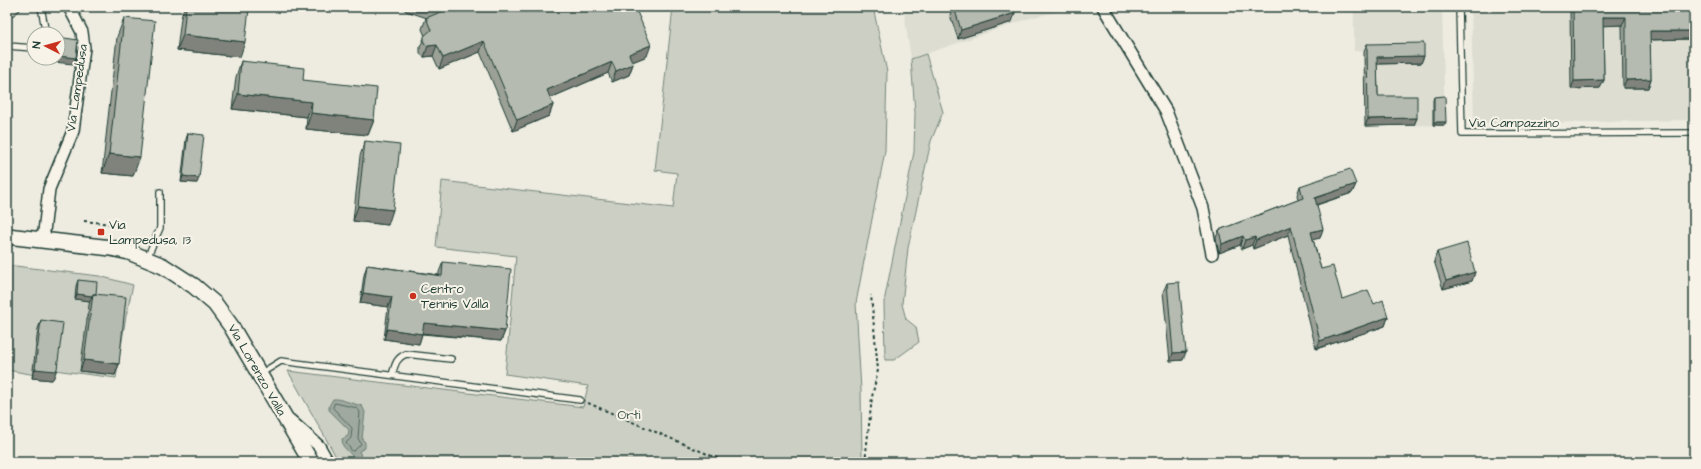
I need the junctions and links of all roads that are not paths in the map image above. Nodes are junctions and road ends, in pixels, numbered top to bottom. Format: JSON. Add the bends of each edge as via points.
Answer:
{"nodes":[{"id":1,"x":18,"y":7,"type":"edge"},
{"id":2,"x":41,"y":7,"type":"edge"},
{"id":3,"x":69,"y":7,"type":"edge"},
{"id":4,"x":1104,"y":7,"type":"edge"},
{"id":5,"x":1459,"y":7,"type":"edge"},
{"id":6,"x":7,"y":16,"type":"edge"},
{"id":7,"x":45,"y":26,"type":"edge"},
{"id":8,"x":7,"y":46,"type":"edge"},
{"id":9,"x":26,"y":47,"type":"edge"},
{"id":10,"x":1694,"y":133,"type":"edge"},
{"id":11,"x":160,"y":192,"type":"dead end"},
{"id":12,"x":7,"y":236,"type":"edge"},
{"id":13,"x":42,"y":240,"type":"junction"},
{"id":14,"x":1212,"y":254,"type":"dead end"},
{"id":15,"x":147,"y":258,"type":"junction"},
{"id":16,"x":451,"y":359,"type":"dead end"},
{"id":17,"x":259,"y":374,"type":"junction"},
{"id":18,"x":392,"y":375,"type":"junction"},
{"id":19,"x":580,"y":400,"type":"road end"},
{"id":20,"x":283,"y":414,"type":"junction"},
{"id":21,"x":311,"y":462,"type":"edge"},
{"id":22,"x":328,"y":462,"type":"edge"}],
"edges":[{"from":1,"to":6,"type":"lane"},
{"from":2,"to":7,"type":"lane"},
{"from":3,"to":13,"type":"street","name":"Via Lampedusa","via":[[82,32],[84,48],[73,131],[49,188]]},
{"from":4,"to":14,"type":"street","via":[[1166,111],[1202,208]]},
{"from":5,"to":10,"type":"lane","name":"Via Campazzino","via":[[1462,134]]},
{"from":8,"to":9,"type":"lane"},
{"from":11,"to":15,"type":"lane","via":[[160,228]]},
{"from":12,"to":13,"type":"main road"},
{"from":13,"to":15,"type":"main road","via":[[116,249]]},
{"from":15,"to":17,"type":"main road","name":"Via Lorenzo Valla","via":[[194,286],[208,298],[226,318]]},
{"from":16,"to":18,"type":"lane","via":[[406,354],[399,357]]},
{"from":17,"to":18,"type":"lane","via":[[281,361]]},
{"from":17,"to":20,"type":"main road","name":"Via Lorenzo Valla"},
{"from":18,"to":19,"type":"lane"},
{"from":20,"to":21,"type":"main road","name":"Via Lorenzo Valla"},
{"from":20,"to":22,"type":"street","via":[[319,446]]}]}
